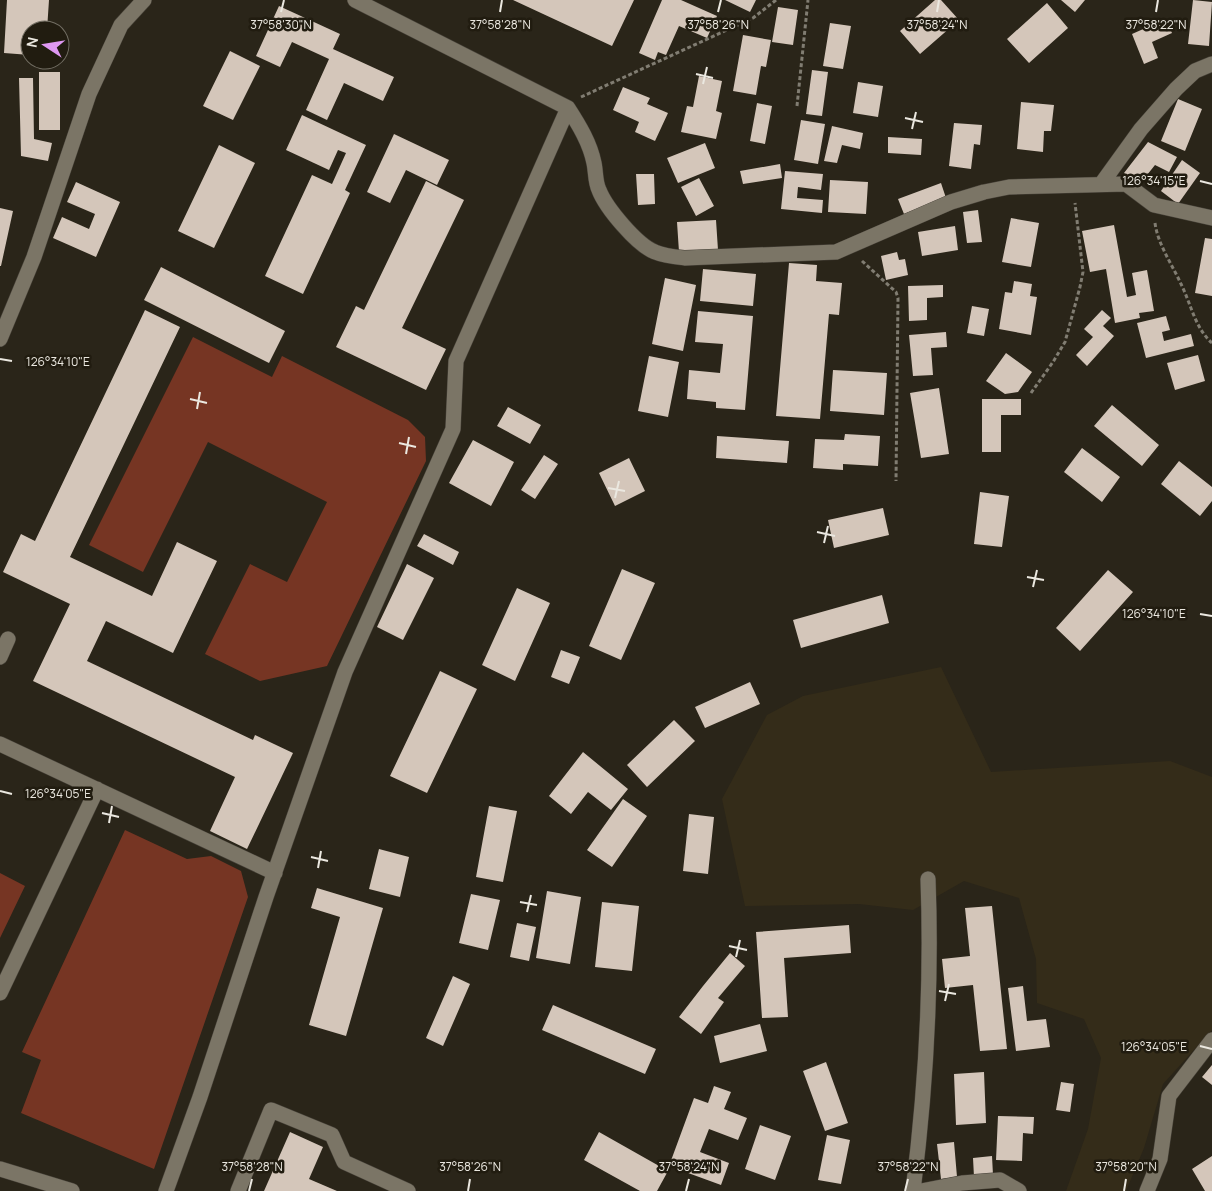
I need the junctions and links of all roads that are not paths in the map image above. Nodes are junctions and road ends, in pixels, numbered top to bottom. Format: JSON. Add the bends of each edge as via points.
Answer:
{"nodes":[{"id":1,"x":144,"y":0,"type":"edge"},
{"id":2,"x":355,"y":0,"type":"edge"},
{"id":3,"x":1212,"y":64,"type":"edge"},
{"id":4,"x":568,"y":108,"type":"junction"},
{"id":5,"x":1102,"y":183,"type":"junction"},
{"id":6,"x":1212,"y":218,"type":"edge"},
{"id":7,"x":0,"y":339,"type":"edge"},
{"id":8,"x":8,"y":639,"type":"dead end"},
{"id":9,"x":0,"y":657,"type":"edge"},
{"id":10,"x":0,"y":744,"type":"edge"},
{"id":11,"x":97,"y":789,"type":"junction"},
{"id":12,"x":275,"y":873,"type":"junction"},
{"id":13,"x":928,"y":879,"type":"dead end"},
{"id":14,"x":0,"y":993,"type":"edge"},
{"id":15,"x":1212,"y":1040,"type":"edge"},
{"id":16,"x":0,"y":1169,"type":"edge"},
{"id":17,"x":72,"y":1191,"type":"edge"},
{"id":18,"x":166,"y":1191,"type":"edge"},
{"id":19,"x":238,"y":1191,"type":"edge"},
{"id":20,"x":408,"y":1191,"type":"edge"},
{"id":21,"x":913,"y":1191,"type":"edge"},
{"id":22,"x":921,"y":1191,"type":"edge"},
{"id":23,"x":1019,"y":1191,"type":"edge"},
{"id":24,"x":1147,"y":1191,"type":"edge"}],
"edges":[{"from":1,"to":7,"type":"street","via":[[121,25],[88,94],[34,257]]},
{"from":2,"to":4,"type":"street"},
{"from":3,"to":5,"type":"street","via":[[1195,71],[1176,89],[1140,129]]},
{"from":4,"to":5,"type":"street","via":[[581,128],[594,162],[598,189],[618,219],[654,252],[685,258],[836,252],[951,202],[984,192],[1009,187]]},
{"from":4,"to":12,"type":"street","via":[[456,361],[453,429],[345,672]]},
{"from":5,"to":6,"type":"street","via":[[1126,184],[1154,204]]},
{"from":8,"to":9,"type":"street"},
{"from":10,"to":11,"type":"street"},
{"from":11,"to":12,"type":"street"},
{"from":11,"to":14,"type":"street"},
{"from":12,"to":18,"type":"street"},
{"from":13,"to":21,"type":"street","via":[[930,932],[926,1060]]},
{"from":15,"to":24,"type":"street","via":[[1169,1096],[1160,1159]]},
{"from":16,"to":17,"type":"street"},
{"from":19,"to":20,"type":"street","via":[[271,1110],[332,1134],[344,1162]]},
{"from":22,"to":23,"type":"street","via":[[1000,1180]]}]}
